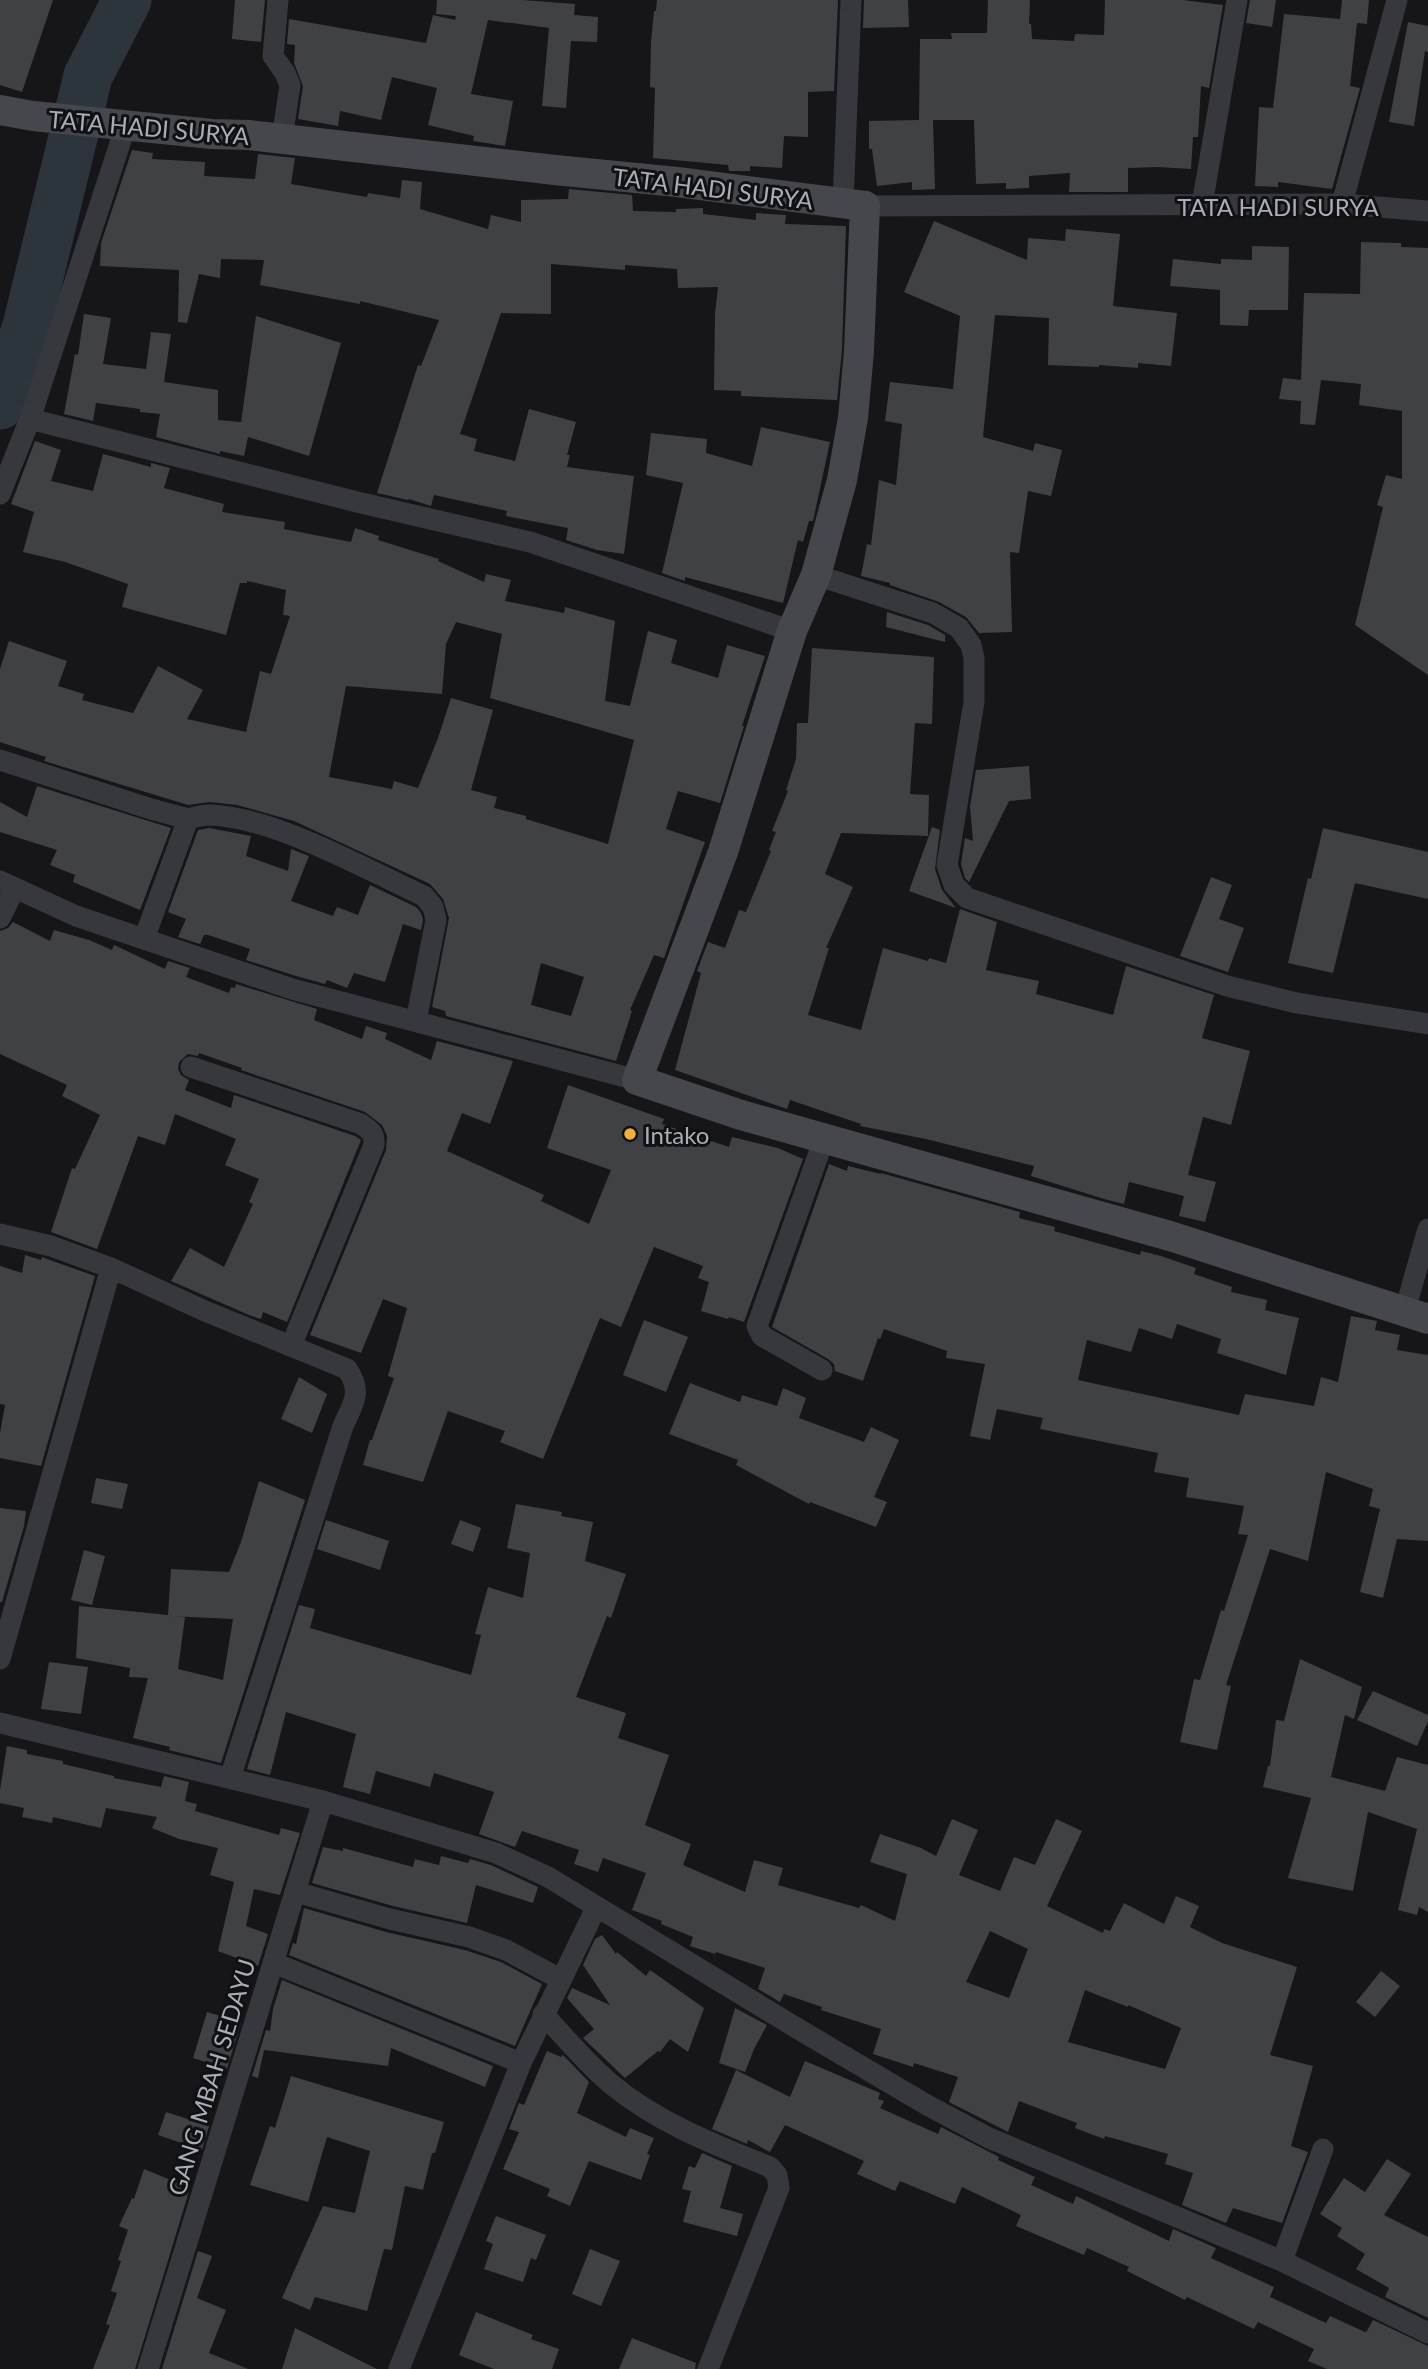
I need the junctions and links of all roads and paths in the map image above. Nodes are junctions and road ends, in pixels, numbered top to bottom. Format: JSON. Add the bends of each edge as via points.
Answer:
{"nodes":[{"id":1,"x":278,"y":0,"type":"edge"},
{"id":2,"x":851,"y":0,"type":"edge"},
{"id":3,"x":1237,"y":0,"type":"edge"},
{"id":4,"x":1397,"y":0,"type":"edge"},
{"id":5,"x":0,"y":110,"type":"edge"},
{"id":6,"x":114,"y":124,"type":"junction"},
{"id":7,"x":282,"y":139,"type":"junction"},
{"id":8,"x":1342,"y":204,"type":"junction"},
{"id":9,"x":854,"y":205,"type":"junction"},
{"id":10,"x":1202,"y":205,"type":"junction"},
{"id":11,"x":1428,"y":211,"type":"edge"},
{"id":12,"x":30,"y":419,"type":"junction"},
{"id":13,"x":0,"y":494,"type":"edge"},
{"id":14,"x":816,"y":575,"type":"junction"},
{"id":15,"x":792,"y":631,"type":"junction"},
{"id":16,"x":0,"y":760,"type":"edge"},
{"id":17,"x":188,"y":819,"type":"junction"},
{"id":18,"x":8,"y":885,"type":"edge"},
{"id":19,"x":0,"y":918,"type":"edge"},
{"id":20,"x":144,"y":939,"type":"junction"},
{"id":21,"x":416,"y":1021,"type":"junction"},
{"id":22,"x":1428,"y":1024,"type":"edge"},
{"id":23,"x":191,"y":1067,"type":"dead end"},
{"id":24,"x":637,"y":1080,"type":"junction"},
{"id":25,"x":824,"y":1139,"type":"junction"},
{"id":26,"x":1428,"y":1229,"type":"edge"},
{"id":27,"x":0,"y":1234,"type":"edge"},
{"id":28,"x":111,"y":1268,"type":"junction"},
{"id":29,"x":1416,"y":1315,"type":"edge"},
{"id":30,"x":291,"y":1346,"type":"junction"},
{"id":31,"x":822,"y":1370,"type":"dead end"},
{"id":32,"x":0,"y":1659,"type":"edge"},
{"id":33,"x":0,"y":1723,"type":"edge"},
{"id":34,"x":230,"y":1778,"type":"junction"},
{"id":35,"x":323,"y":1801,"type":"junction"},
{"id":36,"x":296,"y":1892,"type":"junction"},
{"id":37,"x":596,"y":1908,"type":"junction"},
{"id":38,"x":274,"y":1964,"type":"junction"},
{"id":39,"x":560,"y":1979,"type":"junction"},
{"id":40,"x":543,"y":2014,"type":"junction"},
{"id":41,"x":521,"y":2063,"type":"junction"},
{"id":42,"x":1323,"y":2149,"type":"dead end"},
{"id":43,"x":1282,"y":2261,"type":"junction"},
{"id":44,"x":1428,"y":2333,"type":"edge"},
{"id":45,"x":148,"y":2369,"type":"edge"},
{"id":46,"x":399,"y":2369,"type":"edge"},
{"id":47,"x":708,"y":2369,"type":"edge"}],
"edges":[{"from":1,"to":7,"type":"street","via":[[273,56],[290,85]]},
{"from":2,"to":9,"type":"street"},
{"from":3,"to":10,"type":"street"},
{"from":4,"to":8,"type":"street"},
{"from":5,"to":6,"type":"street","name":"TATA HADI SURYA"},
{"from":6,"to":7,"type":"street","name":"TATA HADI SURYA"},
{"from":6,"to":12,"type":"street"},
{"from":7,"to":9,"type":"street","name":"TATA HADI SURYA"},
{"from":8,"to":10,"type":"street","name":"TATA HADI SURYA"},
{"from":8,"to":11,"type":"street","name":"TATA HADI SURYA"},
{"from":9,"to":10,"type":"street","name":"TATA HADI SURYA"},
{"from":9,"to":14,"type":"street","via":[[859,351],[853,418],[842,480]]},
{"from":12,"to":13,"type":"street"},
{"from":12,"to":15,"type":"street","via":[[530,542]]},
{"from":14,"to":15,"type":"street"},
{"from":14,"to":22,"type":"street","via":[[933,613],[959,628],[971,645],[974,702],[947,865],[954,885],[967,898],[1227,986],[1297,1003]]},
{"from":15,"to":24,"type":"street","via":[[723,852]]},
{"from":16,"to":17,"type":"street"},
{"from":17,"to":20,"type":"street"},
{"from":17,"to":21,"type":"street","via":[[208,815],[284,832],[424,896],[436,920]]},
{"from":18,"to":19,"type":"street"},
{"from":18,"to":20,"type":"street","via":[[76,916]]},
{"from":20,"to":21,"type":"street","via":[[292,989]]},
{"from":21,"to":24,"type":"street"},
{"from":23,"to":30,"type":"street","via":[[361,1124],[374,1137]]},
{"from":24,"to":25,"type":"street"},
{"from":25,"to":29,"type":"street","via":[[1170,1236]]},
{"from":25,"to":31,"type":"street","via":[[757,1326],[762,1336]]},
{"from":26,"to":29,"type":"street"},
{"from":27,"to":28,"type":"street"},
{"from":28,"to":30,"type":"street"},
{"from":28,"to":32,"type":"street"},
{"from":30,"to":34,"type":"street","via":[[347,1369],[356,1398],[343,1426]]},
{"from":33,"to":34,"type":"street"},
{"from":34,"to":35,"type":"street"},
{"from":35,"to":36,"type":"street","name":"GANG MBAH SEDAYU"},
{"from":35,"to":37,"type":"street","via":[[496,1853],[548,1877]]},
{"from":36,"to":38,"type":"street","name":"GANG MBAH SEDAYU"},
{"from":36,"to":39,"type":"street","via":[[469,1937]]},
{"from":37,"to":39,"type":"street"},
{"from":37,"to":43,"type":"street","via":[[989,2138]]},
{"from":38,"to":41,"type":"street"},
{"from":38,"to":45,"type":"street","name":"GANG MBAH SEDAYU"},
{"from":39,"to":40,"type":"street"},
{"from":40,"to":41,"type":"street"},
{"from":40,"to":47,"type":"street","via":[[611,2084],[645,2108],[778,2175],[779,2188]]},
{"from":41,"to":46,"type":"street"},
{"from":42,"to":43,"type":"street"},
{"from":43,"to":44,"type":"street"}]}
